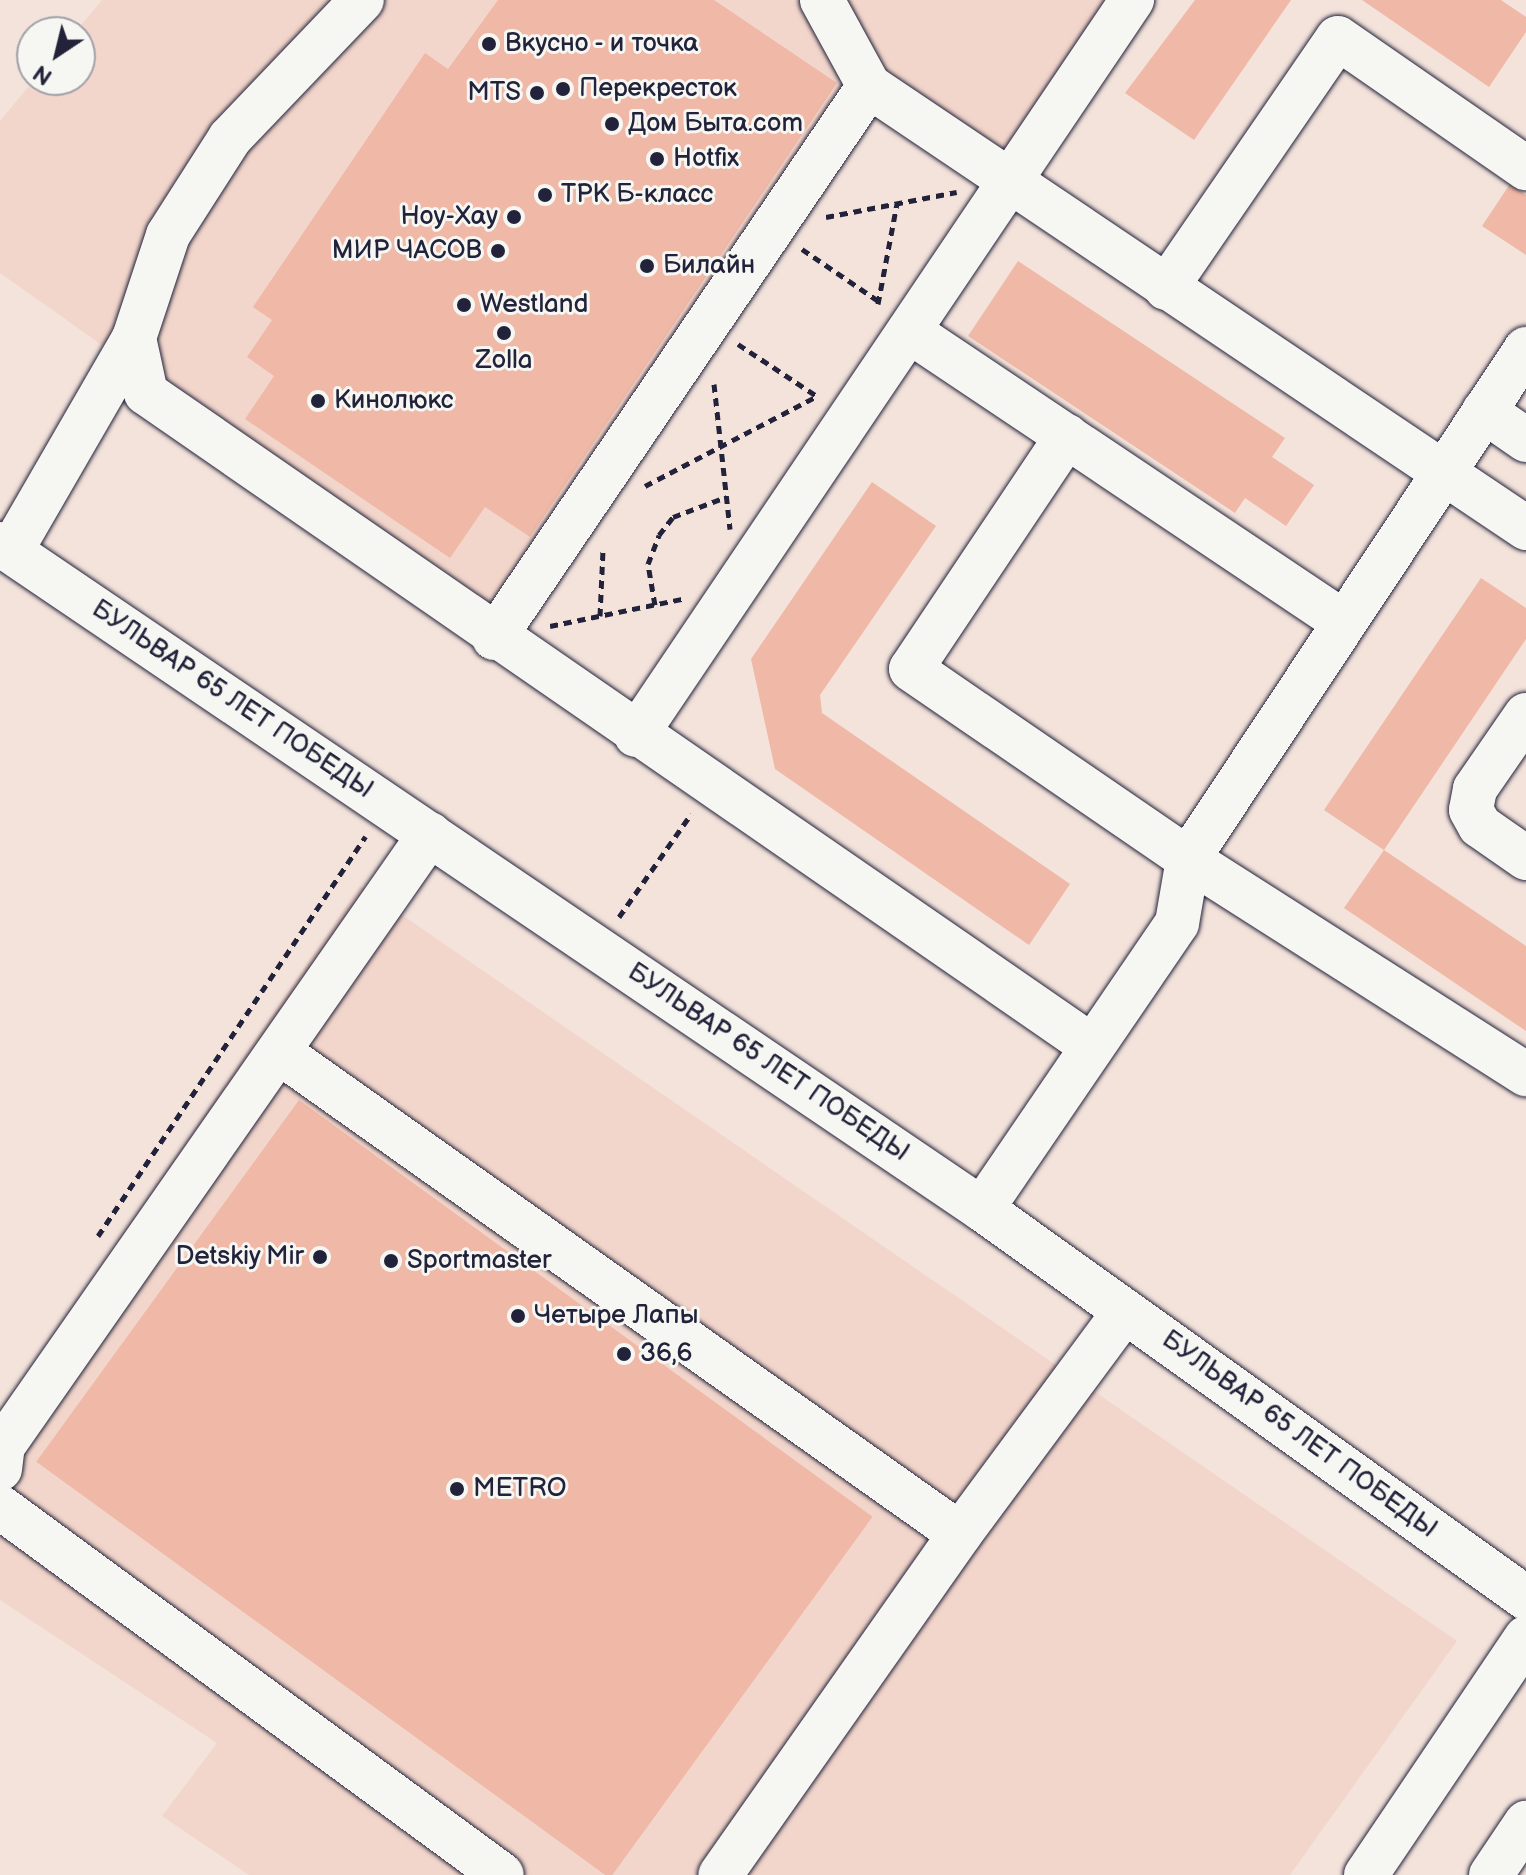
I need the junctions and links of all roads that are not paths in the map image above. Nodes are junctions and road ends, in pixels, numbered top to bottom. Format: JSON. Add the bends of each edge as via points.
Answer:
{"nodes":[{"id":1,"x":362,"y":0,"type":"edge"},
{"id":2,"x":822,"y":0,"type":"edge"},
{"id":3,"x":1132,"y":0,"type":"edge"},
{"id":4,"x":869,"y":86,"type":"junction"},
{"id":5,"x":1526,"y":168,"type":"edge"},
{"id":6,"x":1009,"y":183,"type":"junction"},
{"id":7,"x":1166,"y":288,"type":"junction"},
{"id":8,"x":893,"y":318,"type":"junction"},
{"id":9,"x":134,"y":338,"type":"junction"},
{"id":10,"x":1526,"y":349,"type":"edge"},
{"id":11,"x":1484,"y":411,"type":"junction"},
{"id":12,"x":1067,"y":436,"type":"junction"},
{"id":13,"x":1526,"y":440,"type":"edge"},
{"id":14,"x":1443,"y":471,"type":"junction"},
{"id":15,"x":1526,"y":528,"type":"edge"},
{"id":16,"x":6,"y":547,"type":"edge"},
{"id":17,"x":1342,"y":621,"type":"junction"},
{"id":18,"x":494,"y":638,"type":"junction"},
{"id":19,"x":1526,"y":715,"type":"edge"},
{"id":20,"x":636,"y":735,"type":"junction"},
{"id":21,"x":430,"y":834,"type":"junction"},
{"id":22,"x":1526,"y":858,"type":"edge"},
{"id":23,"x":1188,"y":859,"type":"junction"},
{"id":24,"x":1092,"y":1046,"type":"junction"},
{"id":25,"x":279,"y":1052,"type":"junction"},
{"id":26,"x":1526,"y":1074,"type":"edge"},
{"id":27,"x":982,"y":1209,"type":"junction"},
{"id":28,"x":1125,"y":1311,"type":"junction"},
{"id":29,"x":0,"y":1469,"type":"edge"},
{"id":30,"x":0,"y":1507,"type":"edge"},
{"id":31,"x":960,"y":1534,"type":"junction"},
{"id":32,"x":1526,"y":1598,"type":"edge"},
{"id":33,"x":1526,"y":1638,"type":"edge"},
{"id":34,"x":1526,"y":1823,"type":"edge"},
{"id":35,"x":502,"y":1875,"type":"edge"},
{"id":36,"x":720,"y":1875,"type":"edge"},
{"id":37,"x":1366,"y":1875,"type":"edge"},
{"id":38,"x":1491,"y":1875,"type":"edge"}],
"edges":[{"from":1,"to":9,"type":"street","via":[[230,138],[168,235]]},
{"from":2,"to":4,"type":"street"},
{"from":3,"to":6,"type":"street"},
{"from":4,"to":6,"type":"street"},
{"from":4,"to":18,"type":"street"},
{"from":5,"to":7,"type":"street","via":[[1338,38]]},
{"from":6,"to":7,"type":"street"},
{"from":6,"to":8,"type":"street"},
{"from":7,"to":14,"type":"street"},
{"from":8,"to":12,"type":"street"},
{"from":8,"to":20,"type":"street","via":[[830,400],[736,587]]},
{"from":9,"to":16,"type":"street"},
{"from":9,"to":18,"type":"street","via":[[146,393]]},
{"from":10,"to":11,"type":"street"},
{"from":11,"to":13,"type":"street"},
{"from":11,"to":14,"type":"street"},
{"from":12,"to":17,"type":"street"},
{"from":12,"to":23,"type":"street","via":[[911,669]]},
{"from":14,"to":15,"type":"street"},
{"from":14,"to":17,"type":"street"},
{"from":16,"to":21,"type":"street","name":"БУЛЬВАР 65 ЛЕТ ПОБЕДЫ"},
{"from":17,"to":23,"type":"street"},
{"from":18,"to":20,"type":"street"},
{"from":19,"to":22,"type":"street","via":[[1475,789],[1471,810],[1480,826]]},
{"from":20,"to":24,"type":"street"},
{"from":21,"to":25,"type":"street"},
{"from":21,"to":27,"type":"street","name":"БУЛЬВАР 65 ЛЕТ ПОБЕДЫ"},
{"from":23,"to":24,"type":"street","via":[[1177,923]]},
{"from":23,"to":26,"type":"street"},
{"from":24,"to":27,"type":"street"},
{"from":25,"to":29,"type":"street","via":[[3,1446]]},
{"from":25,"to":31,"type":"street"},
{"from":27,"to":28,"type":"street","name":"БУЛЬВАР 65 ЛЕТ ПОБЕДЫ"},
{"from":28,"to":31,"type":"street"},
{"from":28,"to":32,"type":"street","name":"БУЛЬВАР 65 ЛЕТ ПОБЕДЫ"},
{"from":30,"to":35,"type":"street"},
{"from":31,"to":36,"type":"street"},
{"from":33,"to":37,"type":"street"},
{"from":34,"to":38,"type":"street"}]}
